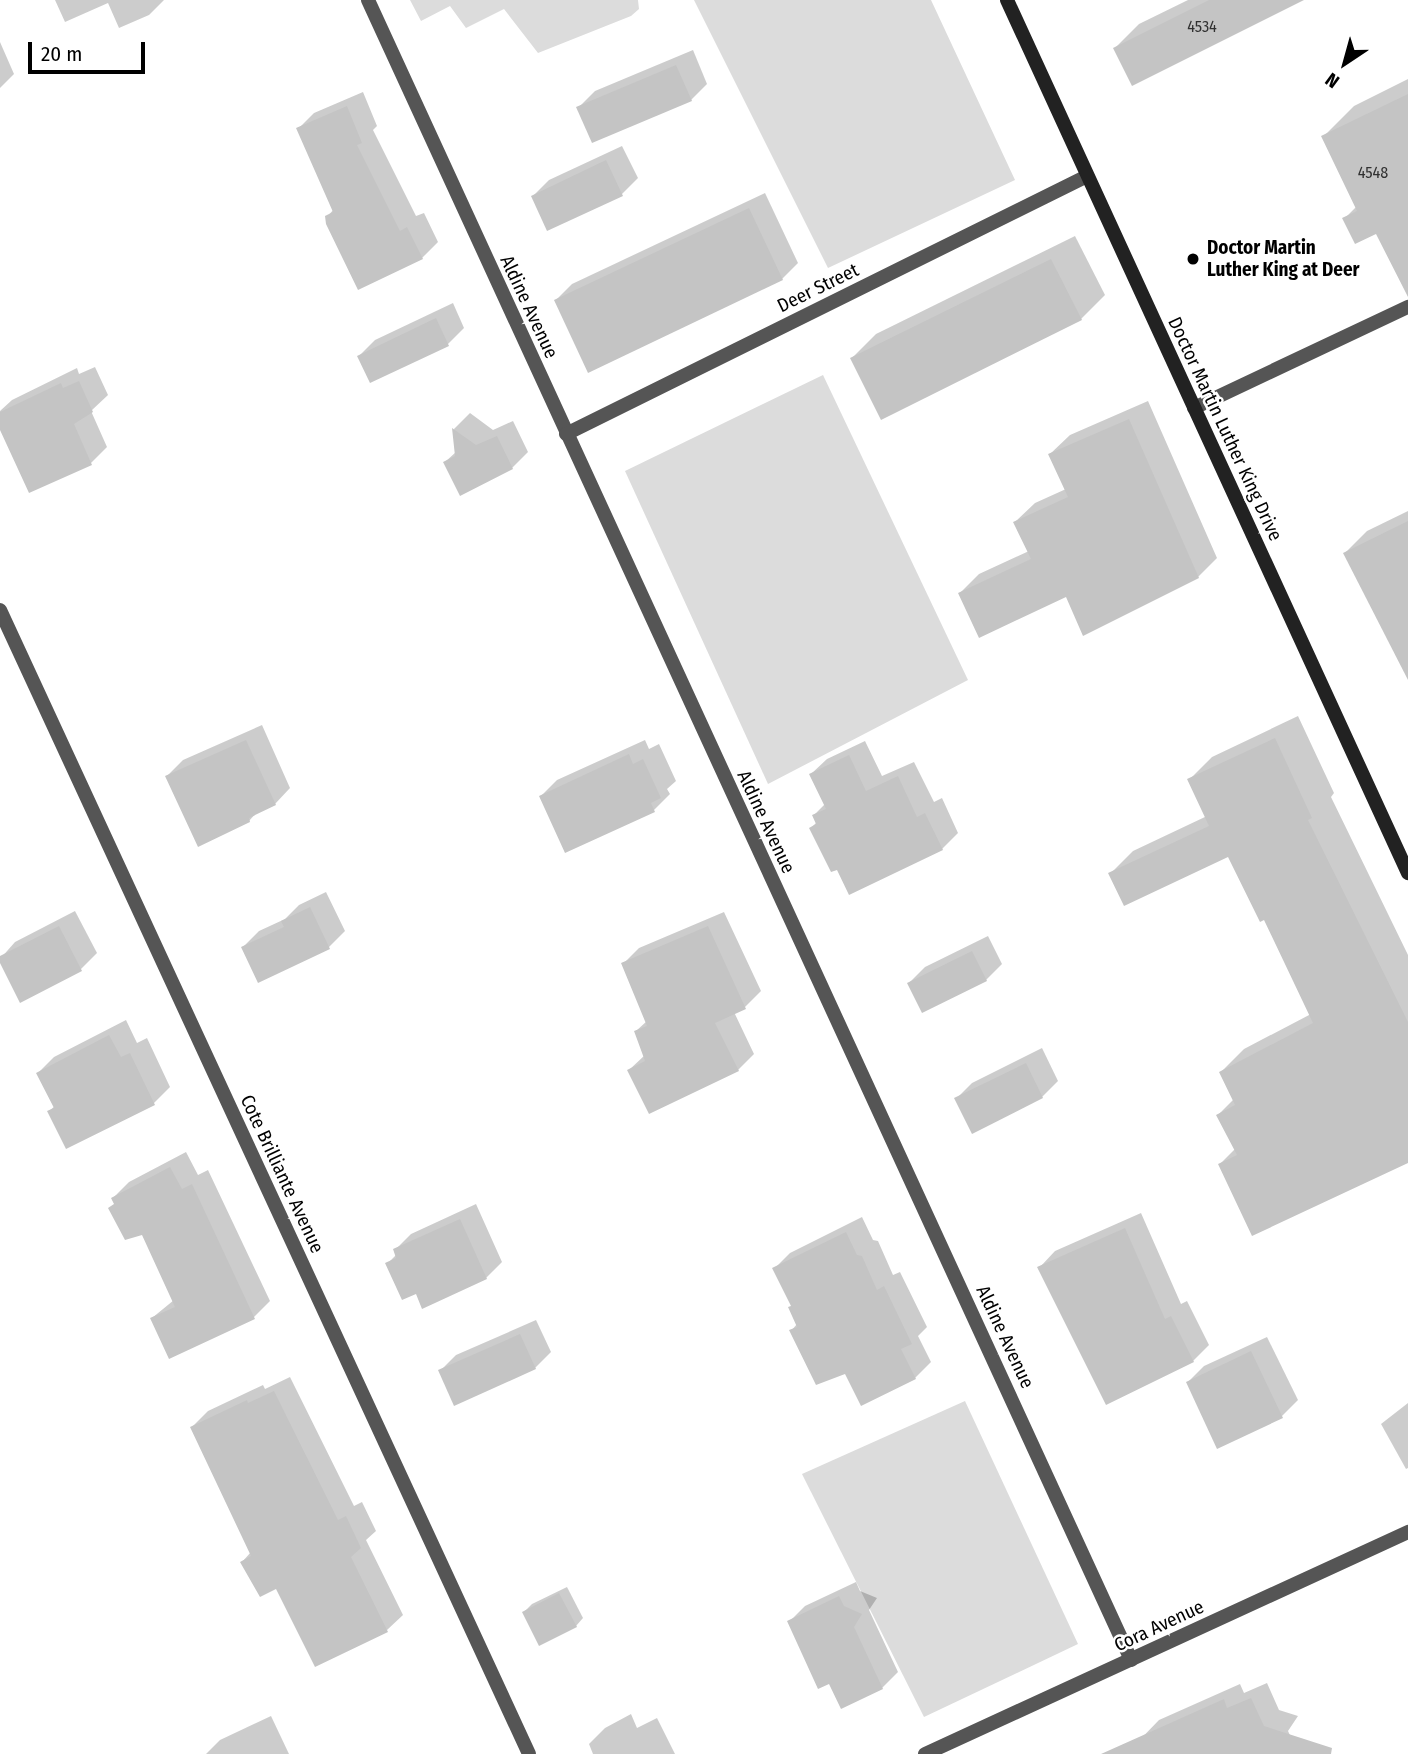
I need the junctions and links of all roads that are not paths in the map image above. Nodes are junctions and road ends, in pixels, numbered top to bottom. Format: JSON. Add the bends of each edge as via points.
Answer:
{"nodes":[{"id":1,"x":368,"y":0,"type":"edge"},
{"id":2,"x":1007,"y":0,"type":"edge"},
{"id":3,"x":1087,"y":176,"type":"junction"},
{"id":4,"x":1408,"y":307,"type":"edge"},
{"id":5,"x":1194,"y":408,"type":"junction"},
{"id":6,"x":566,"y":434,"type":"junction"},
{"id":7,"x":0,"y":610,"type":"edge"},
{"id":8,"x":1408,"y":873,"type":"edge"},
{"id":9,"x":1408,"y":1532,"type":"edge"},
{"id":10,"x":1131,"y":1660,"type":"junction"},
{"id":11,"x":529,"y":1754,"type":"edge"},
{"id":12,"x":925,"y":1754,"type":"edge"}],
"edges":[{"from":1,"to":6,"type":"street","name":"Aldine Avenue"},
{"from":2,"to":3,"type":"main road","name":"Doctor Martin Luther King Drive"},
{"from":3,"to":5,"type":"main road","name":"Doctor Martin Luther King Drive"},
{"from":3,"to":6,"type":"street","name":"Deer Street"},
{"from":4,"to":5,"type":"street"},
{"from":5,"to":8,"type":"main road","name":"Doctor Martin Luther King Drive"},
{"from":6,"to":10,"type":"street","name":"Aldine Avenue"},
{"from":7,"to":11,"type":"street","name":"Cote Brilliante Avenue"},
{"from":9,"to":10,"type":"street","name":"Cora Avenue"},
{"from":10,"to":12,"type":"street","name":"Cora Avenue"}]}
